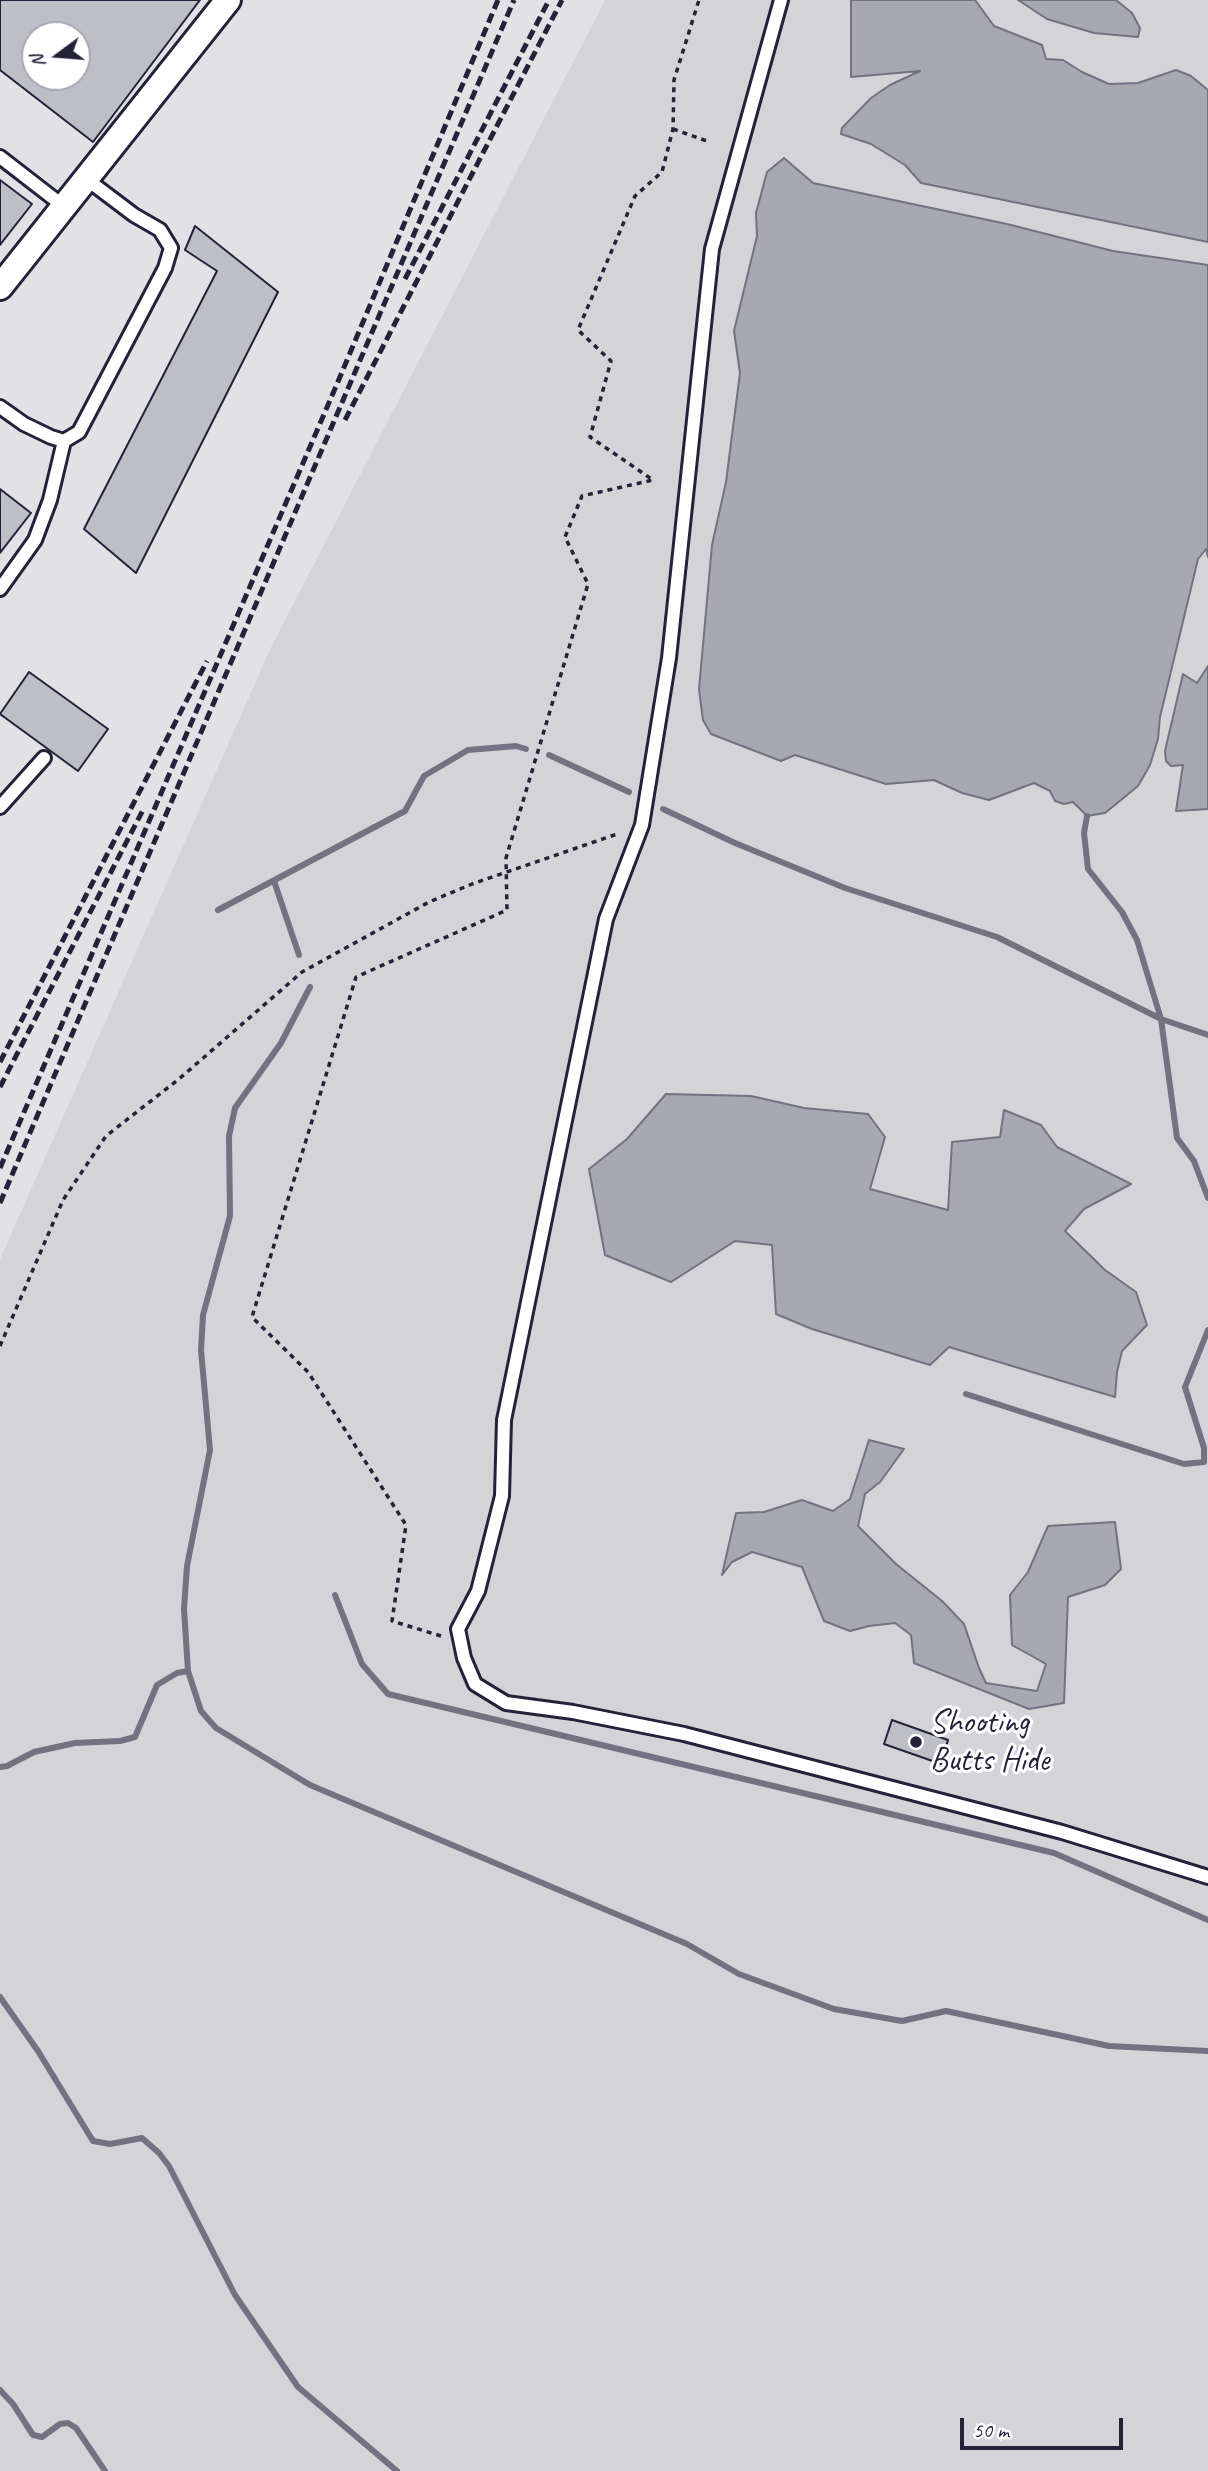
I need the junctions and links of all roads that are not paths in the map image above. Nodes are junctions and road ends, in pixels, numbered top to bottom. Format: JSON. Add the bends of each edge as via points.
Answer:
{"nodes":[{"id":1,"x":228,"y":0,"type":"edge"},
{"id":2,"x":781,"y":0,"type":"edge"},
{"id":3,"x":0,"y":158,"type":"edge"},
{"id":4,"x":85,"y":178,"type":"junction"},
{"id":5,"x":62,"y":205,"type":"junction"},
{"id":6,"x":0,"y":287,"type":"edge"},
{"id":7,"x":0,"y":407,"type":"edge"},
{"id":8,"x":64,"y":441,"type":"junction"},
{"id":9,"x":0,"y":589,"type":"edge"},
{"id":10,"x":44,"y":758,"type":"dead end"},
{"id":11,"x":0,"y":807,"type":"edge"},
{"id":12,"x":1208,"y":1877,"type":"edge"}],
"edges":[{"from":1,"to":4,"type":"street"},
{"from":2,"to":12,"type":"lane","via":[[712,248],[669,658],[642,825],[606,919],[504,1420],[502,1496],[478,1591],[458,1629],[460,1642],[475,1684],[506,1703],[684,1734],[1062,1832]]},
{"from":3,"to":5,"type":"lane"},
{"from":4,"to":5,"type":"street"},
{"from":4,"to":8,"type":"lane","via":[[160,230],[171,248],[165,268],[79,432]]},
{"from":5,"to":6,"type":"street"},
{"from":7,"to":8,"type":"lane","via":[[24,424]]},
{"from":8,"to":9,"type":"lane","via":[[35,540]]},
{"from":10,"to":11,"type":"lane"}]}
